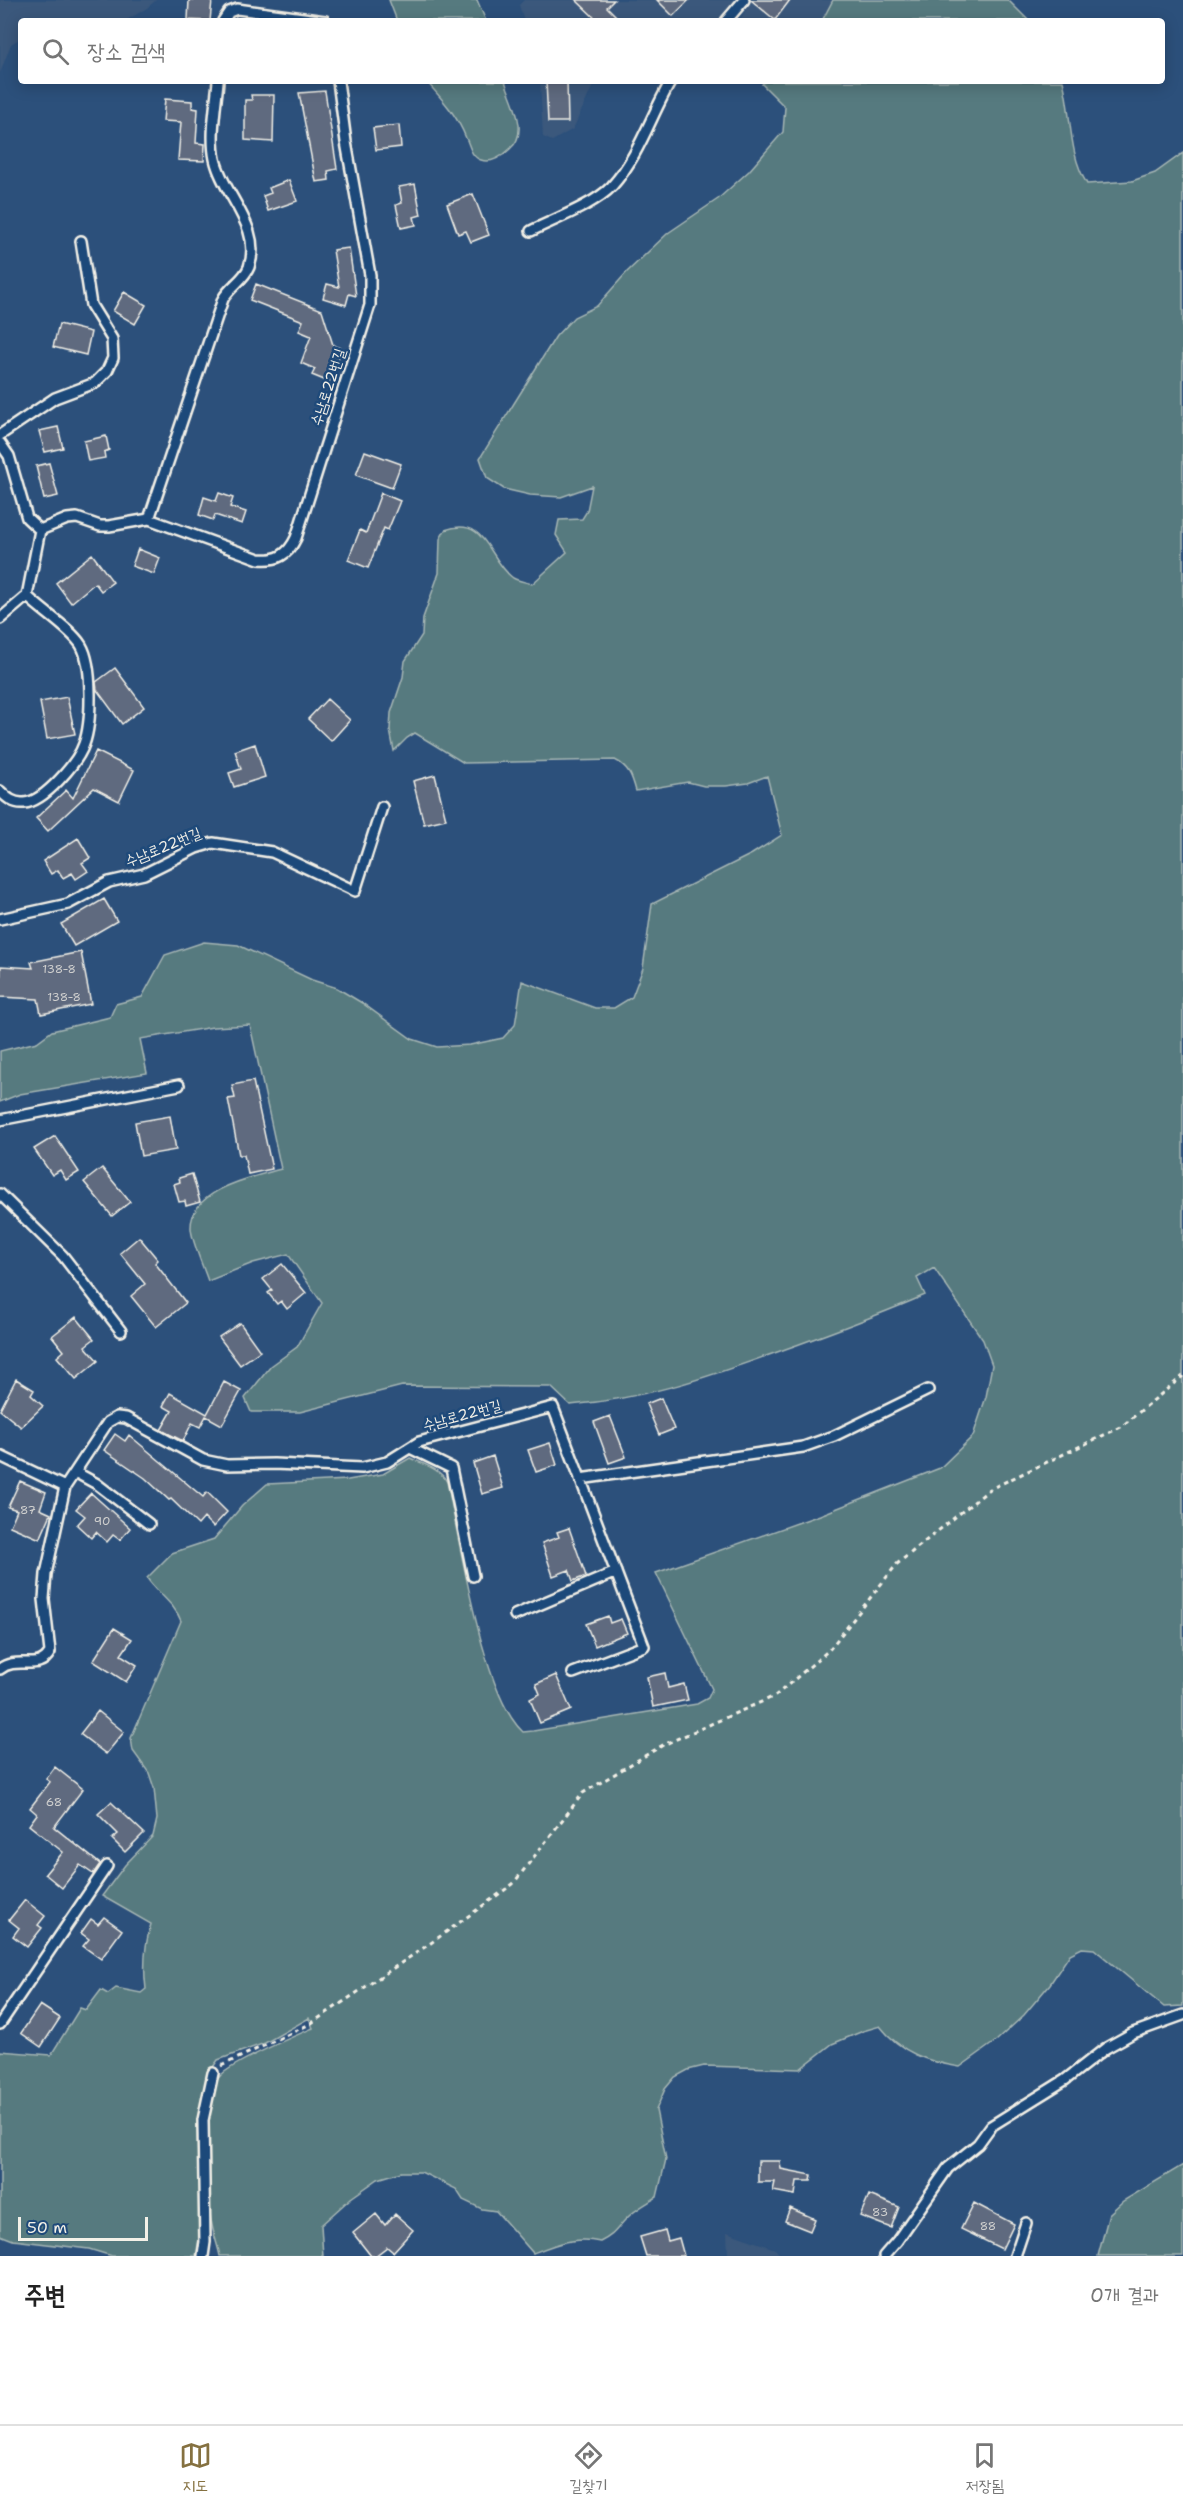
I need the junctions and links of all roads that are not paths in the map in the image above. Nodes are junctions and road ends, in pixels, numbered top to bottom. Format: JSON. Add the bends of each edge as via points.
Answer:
{"nodes":[{"id":1,"x":744,"y":0,"type":"edge"},
{"id":2,"x":225,"y":18,"type":"edge"},
{"id":3,"x":303,"y":18,"type":"edge"},
{"id":4,"x":729,"y":18,"type":"edge"},
{"id":5,"x":218,"y":84,"type":"edge"},
{"id":6,"x":338,"y":84,"type":"edge"},
{"id":7,"x":669,"y":84,"type":"edge"},
{"id":8,"x":531,"y":231,"type":"dead end"},
{"id":9,"x":81,"y":241,"type":"dead end"},
{"id":10,"x":0,"y":435,"type":"edge"},
{"id":11,"x":0,"y":443,"type":"edge"},
{"id":12,"x":149,"y":519,"type":"junction"},
{"id":13,"x":40,"y":530,"type":"junction"},
{"id":14,"x":27,"y":596,"type":"junction"},
{"id":15,"x":0,"y":619,"type":"edge"},
{"id":16,"x":0,"y":791,"type":"edge"},
{"id":17,"x":382,"y":807,"type":"dead end"},
{"id":18,"x":0,"y":919,"type":"edge"},
{"id":19,"x":178,"y":1085,"type":"dead end"},
{"id":20,"x":0,"y":1119,"type":"edge"},
{"id":21,"x":0,"y":1194,"type":"edge"},
{"id":22,"x":121,"y":1331,"type":"dead end"},
{"id":23,"x":928,"y":1390,"type":"dead end"},
{"id":24,"x":410,"y":1448,"type":"junction"},
{"id":25,"x":0,"y":1456,"type":"edge"},
{"id":26,"x":75,"y":1472,"type":"junction"},
{"id":27,"x":580,"y":1479,"type":"junction"},
{"id":28,"x":65,"y":1487,"type":"junction"},
{"id":29,"x":149,"y":1524,"type":"dead end"},
{"id":30,"x":616,"y":1572,"type":"junction"},
{"id":31,"x":473,"y":1576,"type":"dead end"},
{"id":32,"x":515,"y":1615,"type":"dead end"},
{"id":33,"x":0,"y":1669,"type":"edge"},
{"id":34,"x":573,"y":1673,"type":"dead end"},
{"id":35,"x":107,"y":1866,"type":"dead end"},
{"id":36,"x":1183,"y":2015,"type":"edge"},
{"id":37,"x":0,"y":2024,"type":"edge"},
{"id":38,"x":213,"y":2073,"type":"road end"},
{"id":39,"x":1026,"y":2223,"type":"dead end"},
{"id":40,"x":203,"y":2256,"type":"edge"},
{"id":41,"x":884,"y":2256,"type":"edge"},
{"id":42,"x":1015,"y":2256,"type":"edge"}],
"edges":[{"from":1,"to":4,"type":"lane"},
{"from":2,"to":3,"type":"lane","via":[[237,9]]},
{"from":5,"to":12,"type":"lane","via":[[214,157],[248,228],[250,265],[223,299]]},
{"from":6,"to":12,"type":"lane","name":"수남로22번길","via":[[370,275],[370,304],[296,538],[278,558],[259,559]]},
{"from":7,"to":8,"type":"lane","via":[[611,187]]},
{"from":9,"to":10,"type":"lane","via":[[91,305],[112,339],[113,358],[95,382],[55,398]]},
{"from":11,"to":13,"type":"lane","via":[[9,456],[27,518]]},
{"from":12,"to":13,"type":"lane","via":[[100,526],[67,519]]},
{"from":13,"to":14,"type":"lane"},
{"from":14,"to":15,"type":"lane"},
{"from":14,"to":16,"type":"lane","via":[[81,645],[89,668],[88,727],[80,755],[36,799],[15,802]]},
{"from":17,"to":18,"type":"lane","name":"수남로22번길","via":[[355,891],[272,852],[213,843],[144,874],[109,882],[68,904]]},
{"from":19,"to":20,"type":"lane"},
{"from":21,"to":22,"type":"lane","via":[[63,1256]]},
{"from":23,"to":27,"type":"lane","via":[[803,1447]]},
{"from":24,"to":26,"type":"lane","name":"수남로22번길","via":[[387,1462],[362,1468],[226,1465],[203,1460],[126,1418],[117,1417],[108,1422]]},
{"from":24,"to":27,"type":"lane","name":"수남로22번길","via":[[419,1442],[553,1407]]},
{"from":24,"to":31,"type":"lane","via":[[451,1468]]},
{"from":25,"to":28,"type":"lane"},
{"from":26,"to":28,"type":"lane","name":"수남로22번길"},
{"from":26,"to":29,"type":"lane"},
{"from":27,"to":30,"type":"lane","name":"수남로22번길"},
{"from":28,"to":33,"type":"lane","name":"수남로22번길","via":[[46,1574],[44,1599],[50,1652],[39,1663],[17,1661]]},
{"from":30,"to":32,"type":"lane"},
{"from":30,"to":34,"type":"lane","name":"수남로22번길","via":[[644,1646]]},
{"from":35,"to":37,"type":"lane"},
{"from":36,"to":41,"type":"lane","via":[[1133,2033],[1106,2048],[1065,2080],[991,2126],[978,2144],[948,2168]]},
{"from":38,"to":40,"type":"lane","via":[[203,2120]]},
{"from":39,"to":42,"type":"lane"}]}
